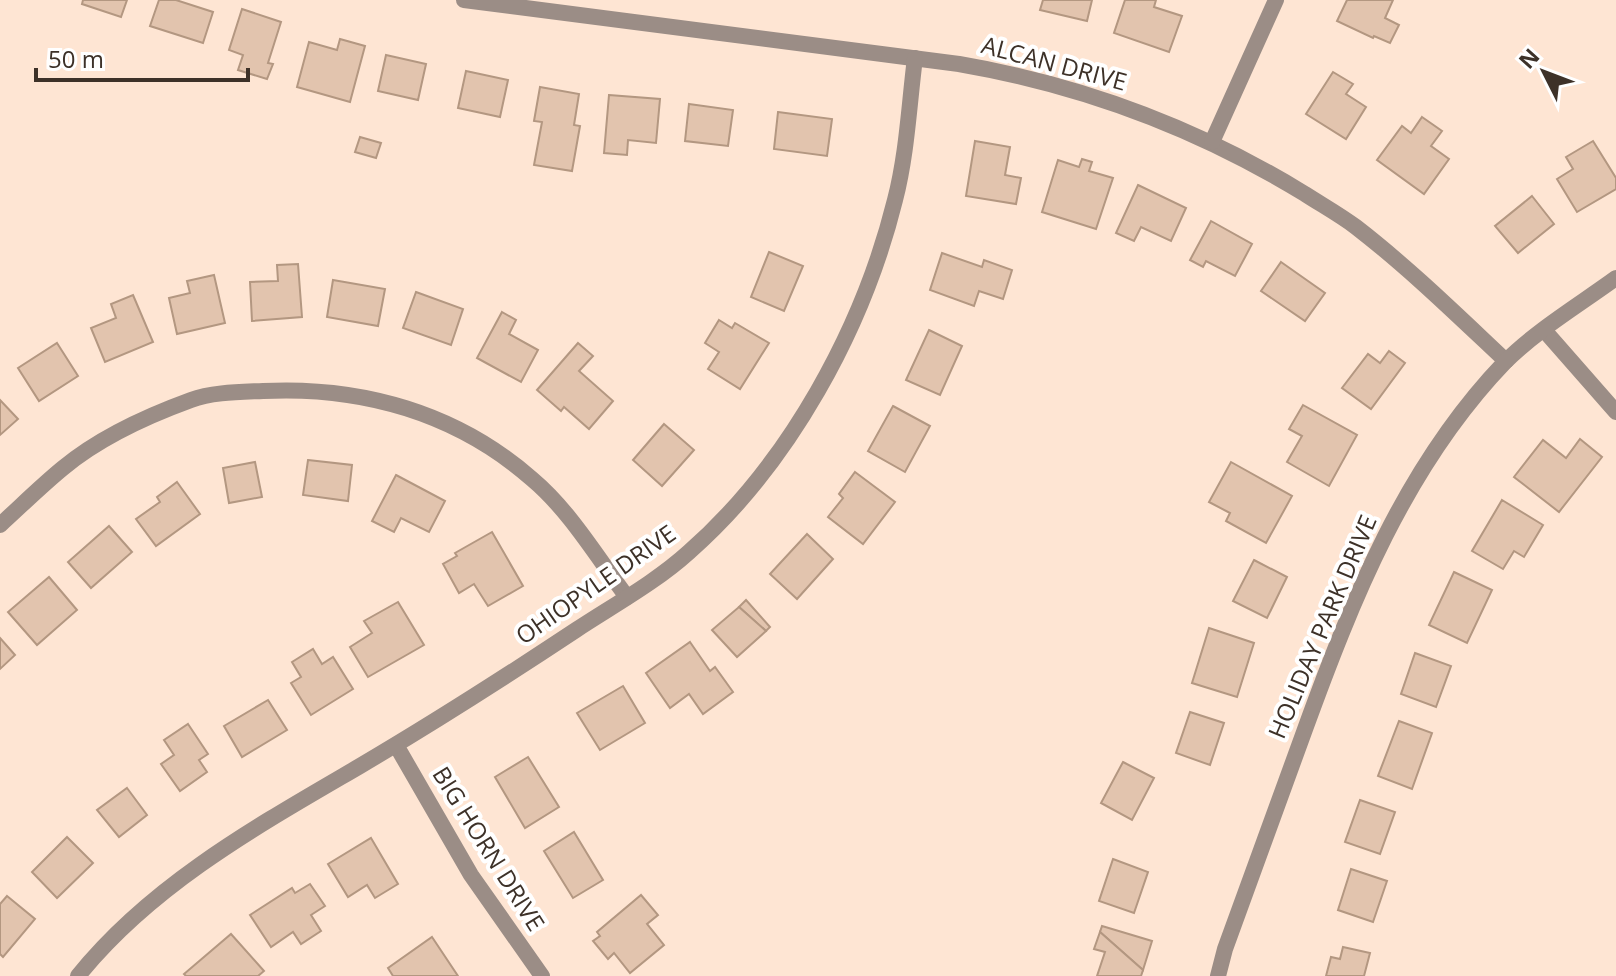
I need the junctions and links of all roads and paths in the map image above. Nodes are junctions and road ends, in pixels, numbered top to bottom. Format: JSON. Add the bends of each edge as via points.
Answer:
{"nodes":[{"id":1,"x":464,"y":0,"type":"edge"},
{"id":2,"x":1276,"y":0,"type":"edge"},
{"id":3,"x":915,"y":58,"type":"junction"},
{"id":4,"x":1212,"y":142,"type":"junction"},
{"id":5,"x":1616,"y":278,"type":"edge"},
{"id":6,"x":1544,"y":330,"type":"junction"},
{"id":7,"x":1506,"y":361,"type":"junction"},
{"id":8,"x":1616,"y":412,"type":"edge"},
{"id":9,"x":0,"y":525,"type":"edge"},
{"id":10,"x":627,"y":597,"type":"junction"},
{"id":11,"x":396,"y":745,"type":"junction"},
{"id":12,"x":78,"y":976,"type":"edge"},
{"id":13,"x":542,"y":976,"type":"edge"},
{"id":14,"x":1218,"y":976,"type":"edge"}],
"edges":[{"from":1,"to":3,"type":"street","name":"ALCAN DRIVE"},
{"from":2,"to":4,"type":"street"},
{"from":3,"to":4,"type":"street","name":"ALCAN DRIVE","via":[[1015,74],[1086,94]]},
{"from":3,"to":10,"type":"street","name":"OHIOPYLE DRIVE","via":[[896,199],[868,283],[816,393],[793,432],[735,506],[688,553]]},
{"from":4,"to":7,"type":"street","name":"ALCAN DRIVE","via":[[1354,225]]},
{"from":5,"to":6,"type":"street","name":"HOLIDAY PARK DRIVE"},
{"from":6,"to":7,"type":"street","name":"HOLIDAY PARK DRIVE"},
{"from":6,"to":8,"type":"street"},
{"from":7,"to":14,"type":"street","name":"HOLIDAY PARK DRIVE","via":[[1451,426],[1373,557]]},
{"from":9,"to":10,"type":"street","via":[[64,466],[144,419],[195,398],[302,389],[408,407],[490,446],[563,510]]},
{"from":10,"to":11,"type":"street","name":"OHIOPYLE DRIVE"},
{"from":11,"to":12,"type":"street","name":"OHIOPYLE DRIVE","via":[[259,825],[158,896]]},
{"from":11,"to":13,"type":"street","name":"BIG HORN DRIVE","via":[[471,875]]}]}
